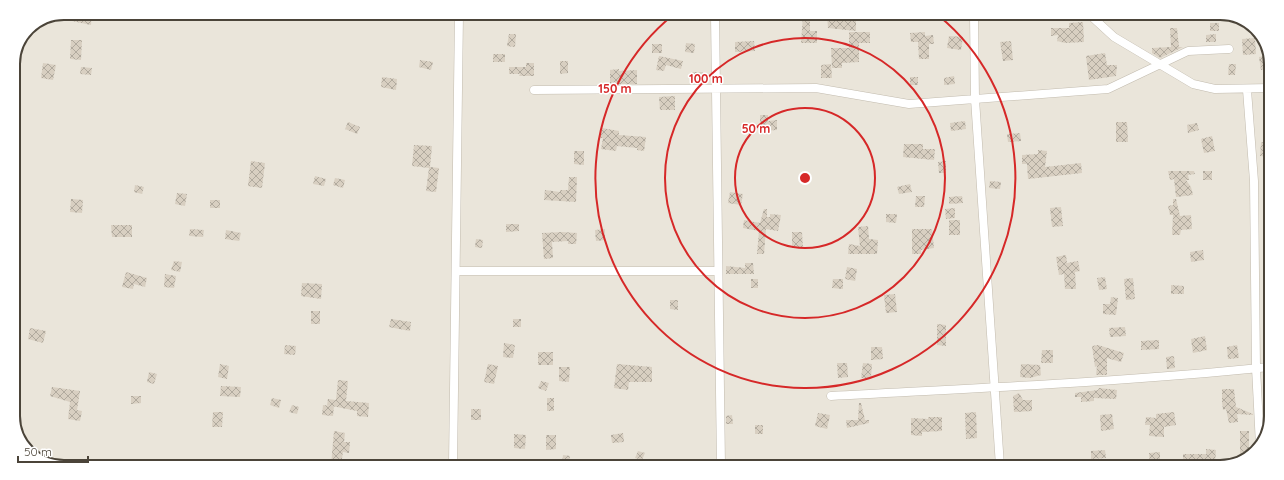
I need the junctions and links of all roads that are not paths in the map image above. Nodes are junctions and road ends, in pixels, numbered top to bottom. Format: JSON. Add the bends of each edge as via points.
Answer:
{"nodes":[{"id":1,"x":459,"y":20,"type":"edge"},
{"id":2,"x":715,"y":20,"type":"edge"},
{"id":3,"x":974,"y":20,"type":"edge"},
{"id":4,"x":1095,"y":20,"type":"edge"},
{"id":5,"x":1229,"y":50,"type":"dead end"},
{"id":6,"x":1160,"y":64,"type":"junction"},
{"id":7,"x":716,"y":89,"type":"junction"},
{"id":8,"x":1264,"y":89,"type":"edge"},
{"id":9,"x":534,"y":90,"type":"dead end"},
{"id":10,"x":1247,"y":90,"type":"junction"},
{"id":11,"x":975,"y":99,"type":"junction"},
{"id":12,"x":456,"y":271,"type":"junction"},
{"id":13,"x":718,"y":271,"type":"junction"},
{"id":14,"x":1264,"y":367,"type":"edge"},
{"id":15,"x":1256,"y":368,"type":"junction"},
{"id":16,"x":994,"y":387,"type":"junction"},
{"id":17,"x":831,"y":396,"type":"dead end"},
{"id":18,"x":1259,"y":434,"type":"edge"},
{"id":19,"x":454,"y":460,"type":"edge"},
{"id":20,"x":721,"y":460,"type":"edge"},
{"id":21,"x":1000,"y":460,"type":"edge"}],
"edges":[{"from":1,"to":12,"type":"street"},
{"from":2,"to":7,"type":"street"},
{"from":3,"to":11,"type":"street"},
{"from":4,"to":6,"type":"street","via":[[1114,37]]},
{"from":5,"to":6,"type":"street","via":[[1188,51]]},
{"from":6,"to":10,"type":"street","via":[[1193,84],[1215,89]]},
{"from":6,"to":11,"type":"street","via":[[1108,89]]},
{"from":7,"to":9,"type":"street"},
{"from":7,"to":11,"type":"street","via":[[816,88],[909,104]]},
{"from":7,"to":13,"type":"street"},
{"from":8,"to":10,"type":"street"},
{"from":10,"to":15,"type":"street","via":[[1254,181]]},
{"from":11,"to":16,"type":"street"},
{"from":12,"to":13,"type":"street"},
{"from":12,"to":19,"type":"street"},
{"from":13,"to":20,"type":"street"},
{"from":14,"to":15,"type":"street"},
{"from":15,"to":16,"type":"street"},
{"from":15,"to":18,"type":"street"},
{"from":16,"to":17,"type":"street"},
{"from":16,"to":21,"type":"street"}]}
